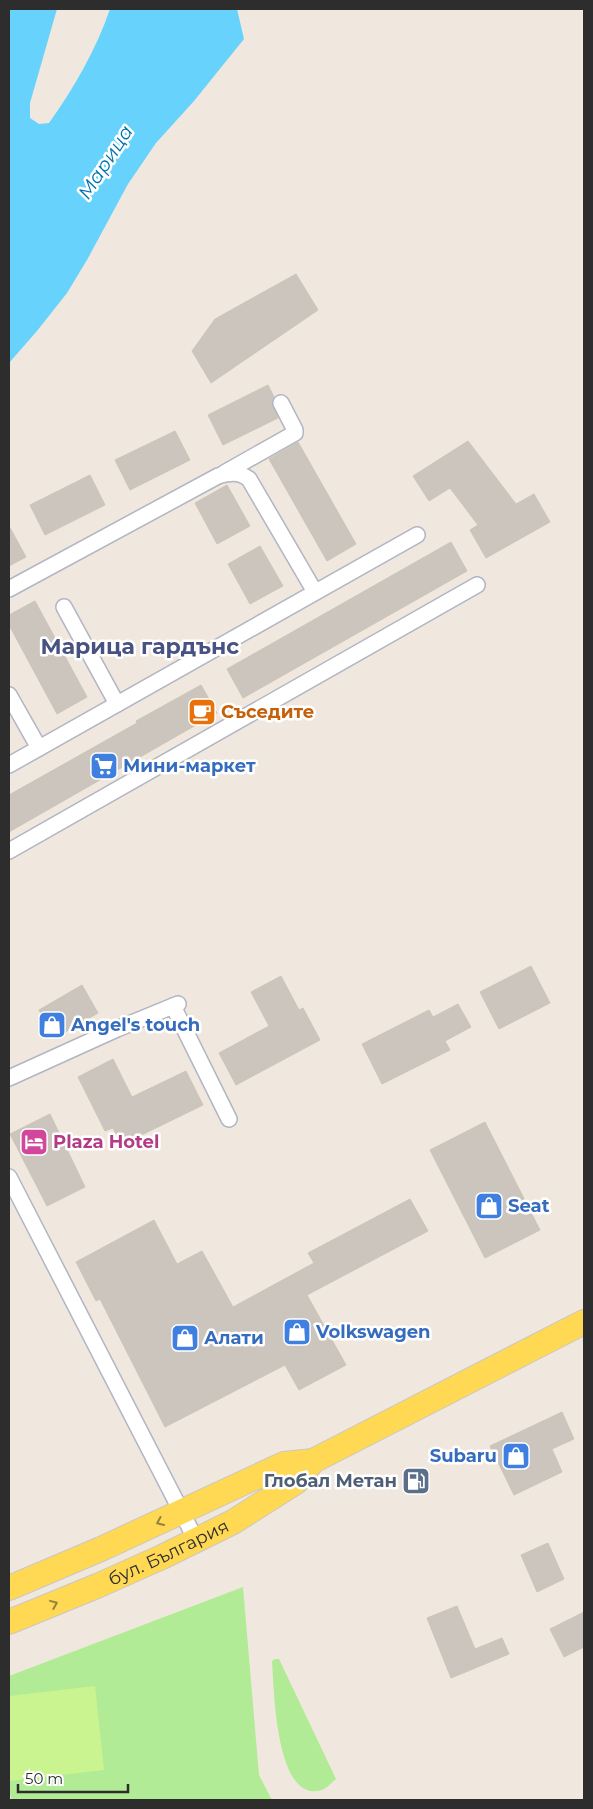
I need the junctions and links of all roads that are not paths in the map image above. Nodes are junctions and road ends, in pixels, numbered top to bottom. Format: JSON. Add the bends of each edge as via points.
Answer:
{"nodes":[{"id":1,"x":281,"y":403,"type":"dead end"},
{"id":2,"x":218,"y":476,"type":"junction"},
{"id":3,"x":417,"y":535,"type":"dead end"},
{"id":4,"x":477,"y":585,"type":"dead end"},
{"id":5,"x":9,"y":589,"type":"edge"},
{"id":6,"x":316,"y":592,"type":"junction"},
{"id":7,"x":64,"y":607,"type":"dead end"},
{"id":8,"x":9,"y":695,"type":"edge"},
{"id":9,"x":117,"y":704,"type":"junction"},
{"id":10,"x":39,"y":748,"type":"junction"},
{"id":11,"x":9,"y":765,"type":"edge"},
{"id":12,"x":9,"y":851,"type":"edge"},
{"id":13,"x":9,"y":1078,"type":"edge"},
{"id":14,"x":229,"y":1119,"type":"dead end"},
{"id":15,"x":9,"y":1177,"type":"edge"},
{"id":16,"x":584,"y":1322,"type":"edge"},
{"id":17,"x":313,"y":1461,"type":"junction"},
{"id":18,"x":183,"y":1512,"type":"junction"},
{"id":19,"x":196,"y":1540,"type":"junction"},
{"id":20,"x":9,"y":1588,"type":"edge"},
{"id":21,"x":9,"y":1622,"type":"edge"}],
"edges":[{"from":1,"to":2,"type":"street","via":[[295,433]]},
{"from":2,"to":5,"type":"street"},
{"from":2,"to":6,"type":"street","via":[[232,472],[249,479]]},
{"from":3,"to":6,"type":"street"},
{"from":4,"to":12,"type":"street"},
{"from":6,"to":9,"type":"street"},
{"from":7,"to":9,"type":"street"},
{"from":8,"to":10,"type":"street"},
{"from":9,"to":10,"type":"street"},
{"from":10,"to":11,"type":"street"},
{"from":13,"to":14,"type":"street","via":[[175,1005]]},
{"from":15,"to":18,"type":"street"},
{"from":16,"to":17,"type":"main road","name":"бул. България"},
{"from":17,"to":18,"type":"main road","name":"бул. България","via":[[284,1464]]},
{"from":17,"to":19,"type":"main road","name":"бул. България","via":[[296,1482],[233,1522]]},
{"from":18,"to":19,"type":"street"},
{"from":18,"to":20,"type":"main road","name":"бул. България","one_way":true},
{"from":21,"to":19,"type":"main road","name":"бул. България","one_way":true}]}
